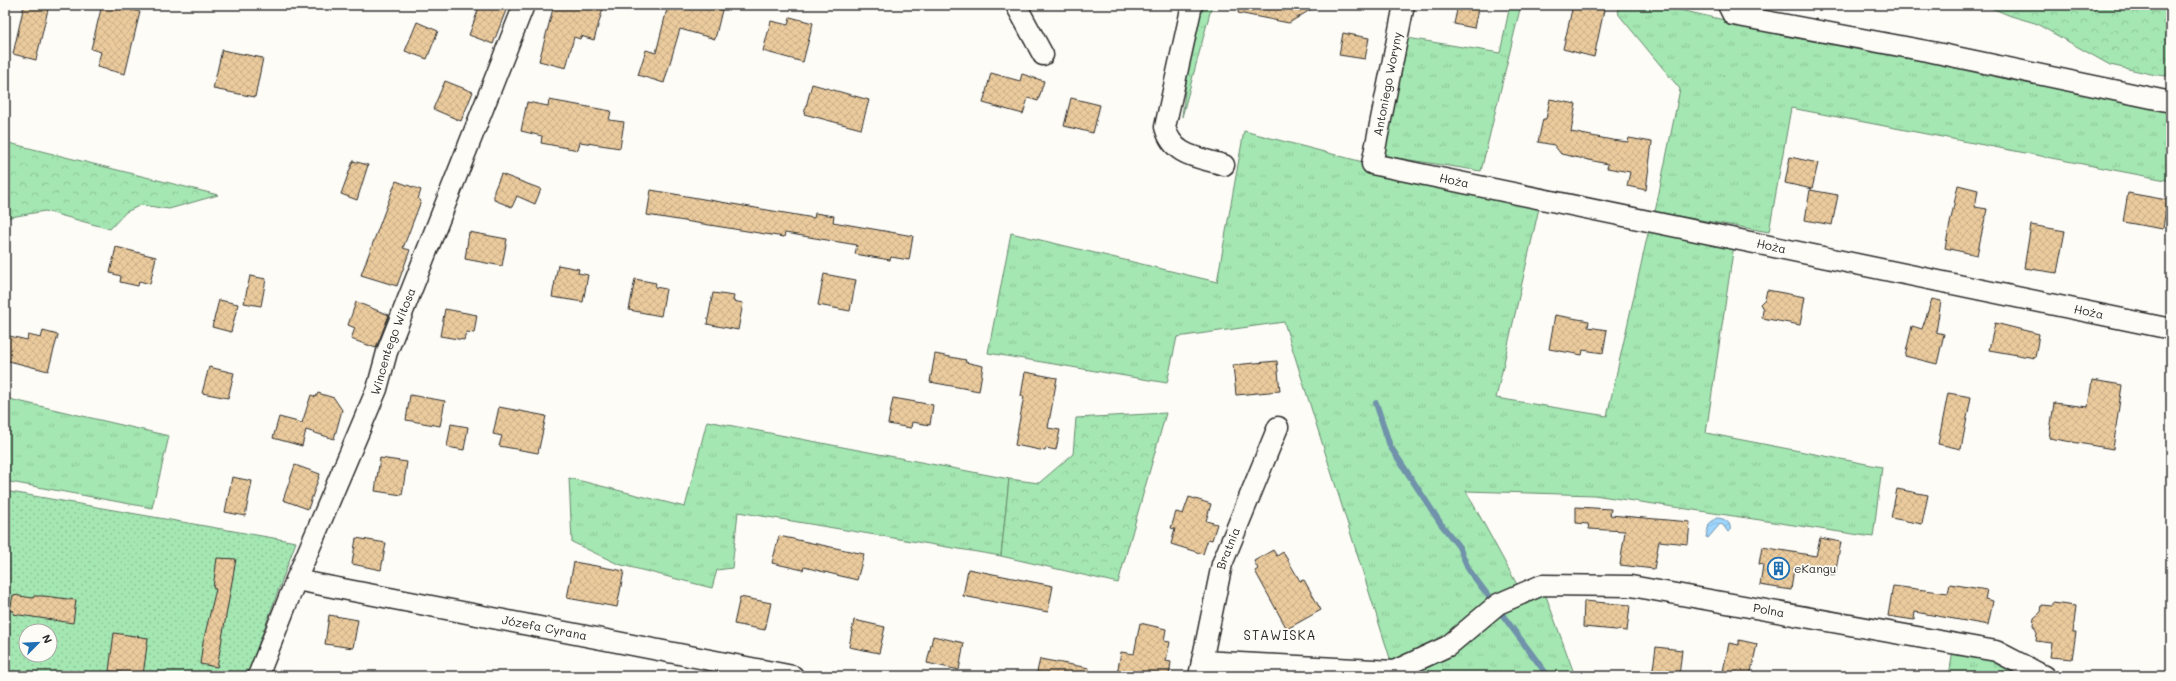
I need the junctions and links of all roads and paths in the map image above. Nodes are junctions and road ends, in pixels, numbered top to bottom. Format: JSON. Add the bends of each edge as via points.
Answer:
{"nodes":[{"id":1,"x":524,"y":5,"type":"edge"},
{"id":2,"x":1016,"y":5,"type":"edge"},
{"id":3,"x":1192,"y":5,"type":"edge"},
{"id":4,"x":1404,"y":5,"type":"edge"},
{"id":5,"x":1728,"y":5,"type":"edge"},
{"id":6,"x":1043,"y":54,"type":"dead end"},
{"id":7,"x":2171,"y":102,"type":"edge"},
{"id":8,"x":1224,"y":164,"type":"dead end"},
{"id":9,"x":1372,"y":164,"type":"joint"},
{"id":10,"x":2171,"y":329,"type":"edge"},
{"id":11,"x":1278,"y":427,"type":"dead end"},
{"id":12,"x":296,"y":580,"type":"junction"},
{"id":13,"x":1201,"y":668,"type":"edge"},
{"id":14,"x":258,"y":676,"type":"edge"},
{"id":15,"x":793,"y":676,"type":"edge"},
{"id":16,"x":2044,"y":676,"type":"edge"}],
"edges":[{"from":1,"to":12,"type":"street","name":"Wincentego Witosa","via":[[387,352],[377,389]]},
{"from":2,"to":6,"type":"street"},
{"from":3,"to":8,"type":"street","via":[[1165,127],[1178,150]]},
{"from":4,"to":9,"type":"street","name":"Antoniego Woryny"},
{"from":5,"to":7,"type":"street","via":[[1733,15],[1932,52]]},
{"from":9,"to":10,"type":"street","name":"Hoża"},
{"from":11,"to":13,"type":"street","name":"Bratnia","via":[[1222,564]]},
{"from":12,"to":14,"type":"street","name":"Wincentego Witosa"},
{"from":12,"to":15,"type":"street","name":"Józefa Cyrana"},
{"from":13,"to":16,"type":"street","name":"Polna","via":[[1394,671],[1448,646],[1495,606],[1542,585],[1631,586],[1950,641],[1996,651]]}]}
